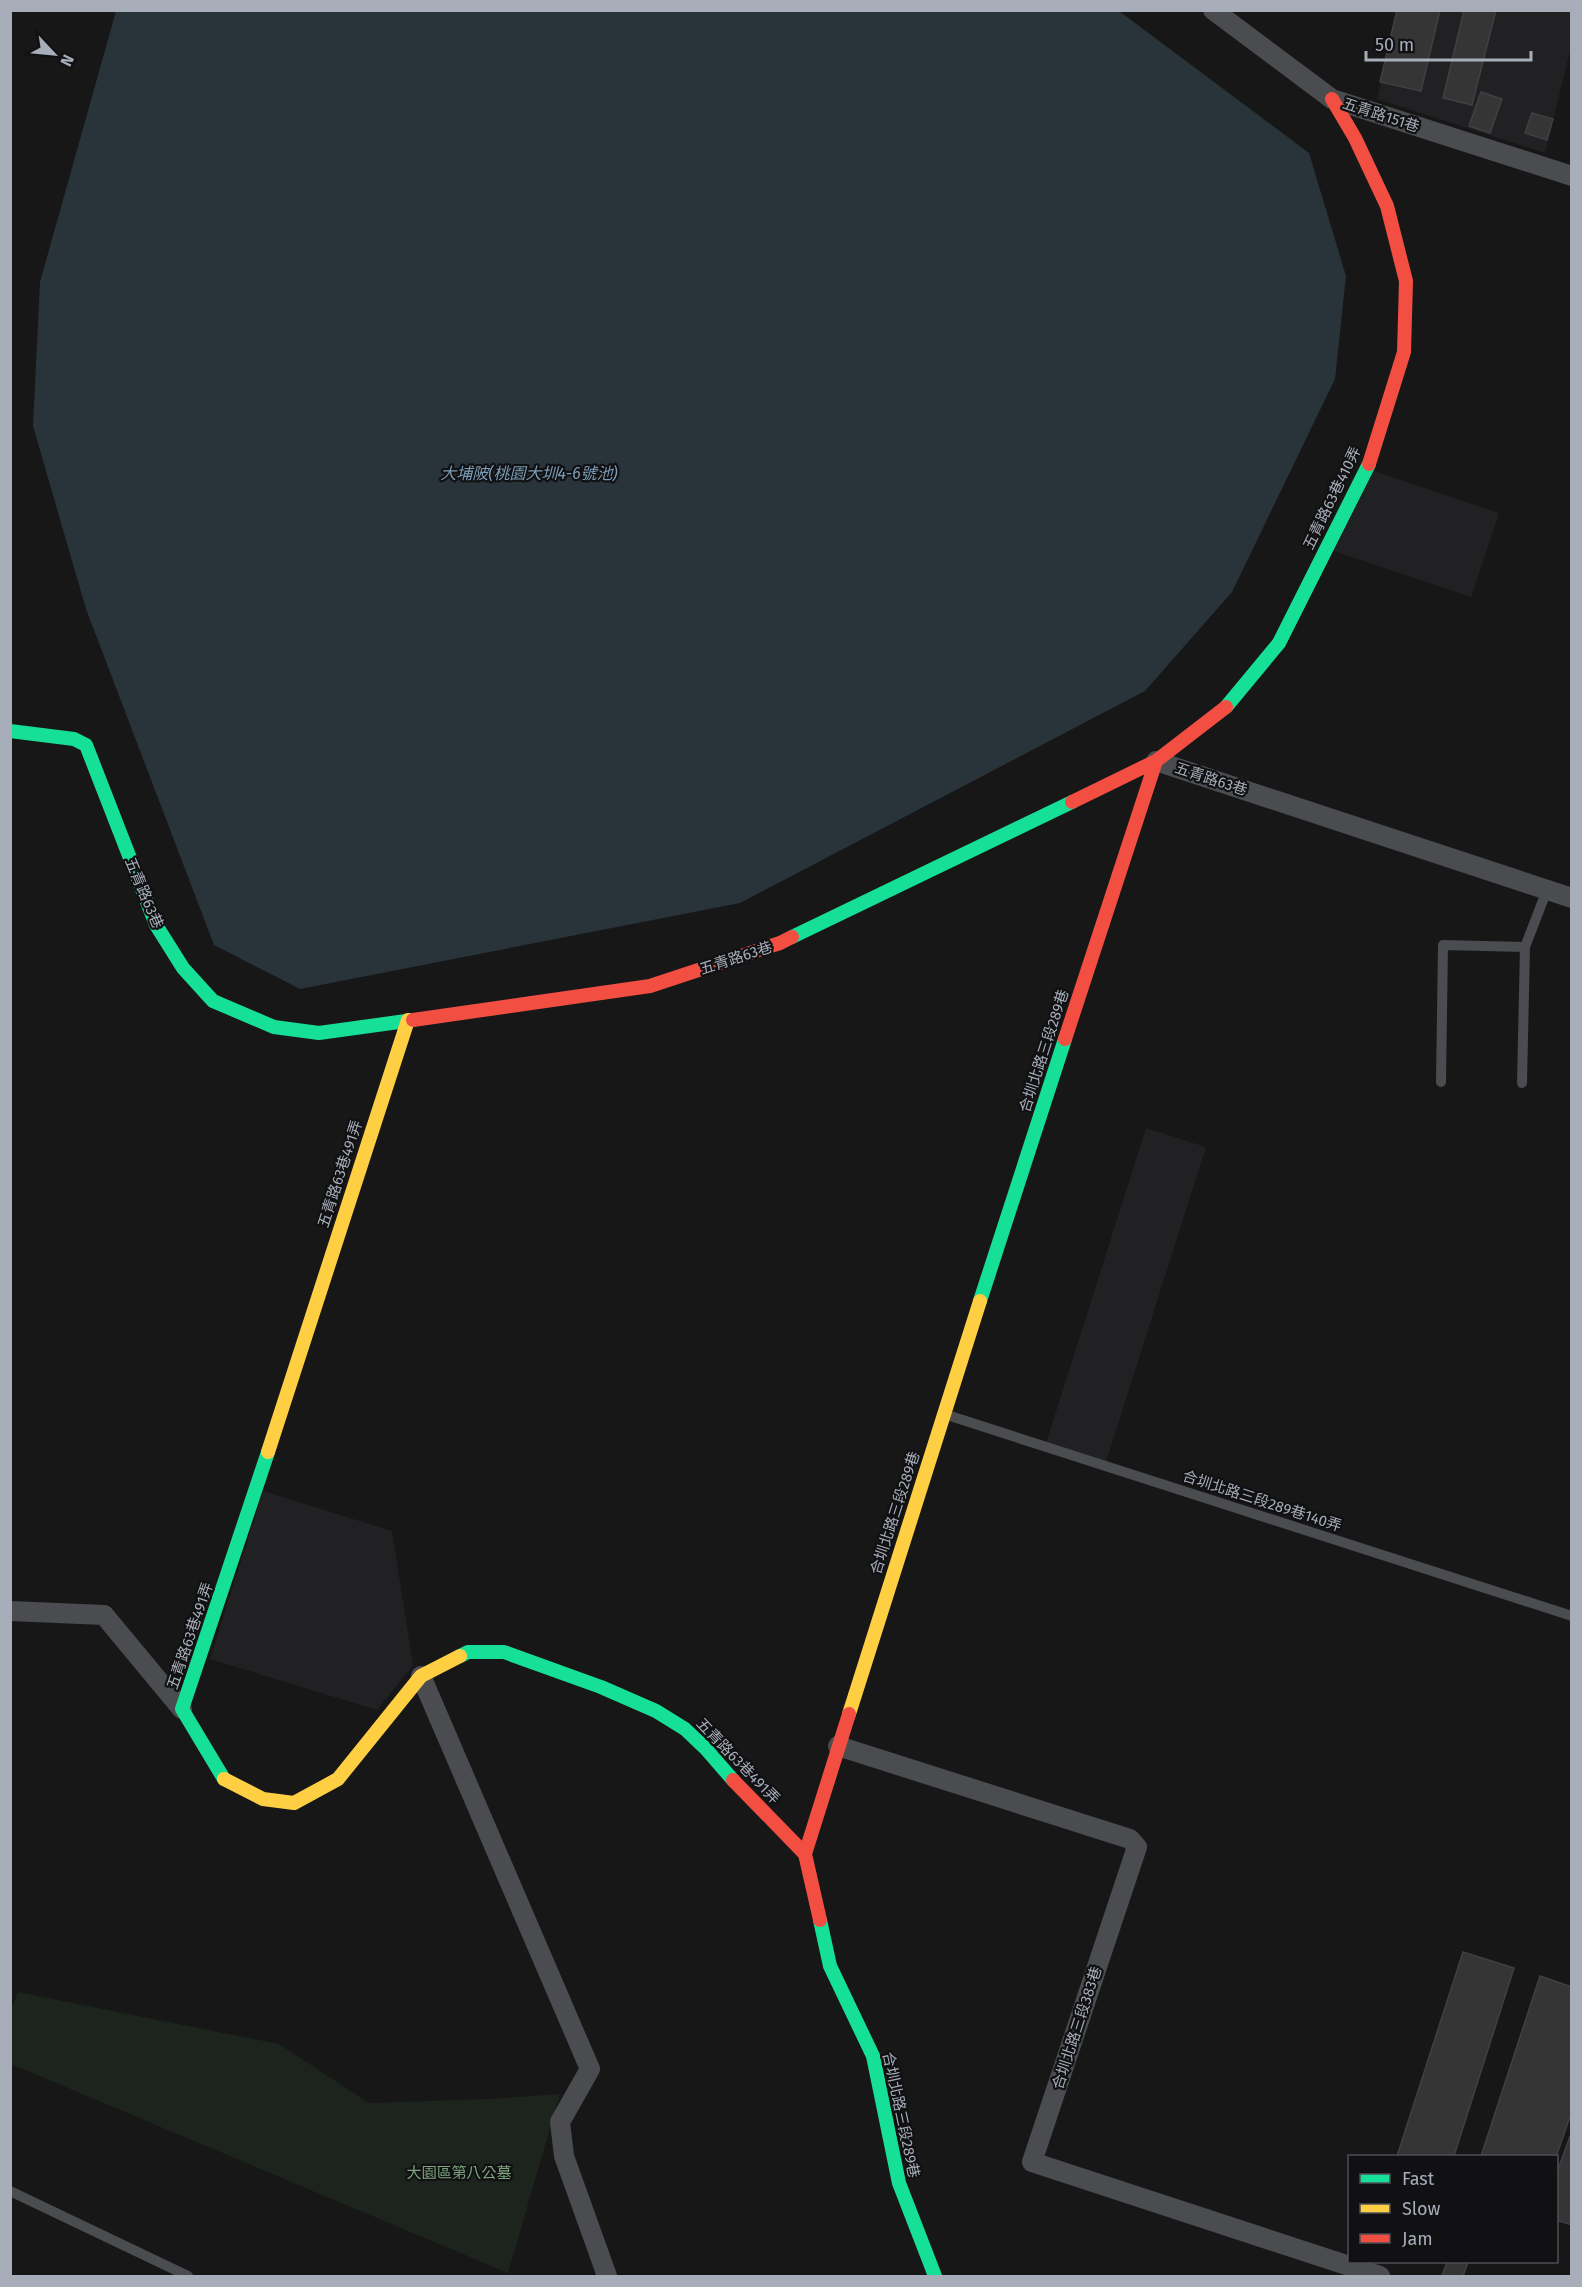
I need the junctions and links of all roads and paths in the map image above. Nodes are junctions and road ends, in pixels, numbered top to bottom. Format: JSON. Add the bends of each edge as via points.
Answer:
{"nodes":[{"id":1,"x":1214,"y":10,"type":"edge"},
{"id":2,"x":1332,"y":99,"type":"junction"},
{"id":3,"x":1572,"y":176,"type":"edge"},
{"id":4,"x":10,"y":730,"type":"edge"},
{"id":5,"x":1155,"y":761,"type":"junction"},
{"id":6,"x":1547,"y":890,"type":"junction"},
{"id":7,"x":1572,"y":898,"type":"edge"},
{"id":8,"x":1525,"y":947,"type":"junction"},
{"id":9,"x":408,"y":1020,"type":"junction"},
{"id":10,"x":1441,"y":1082,"type":"dead end"},
{"id":11,"x":1522,"y":1083,"type":"dead end"},
{"id":12,"x":943,"y":1414,"type":"junction"},
{"id":13,"x":10,"y":1611,"type":"edge"},
{"id":14,"x":1572,"y":1616,"type":"edge"},
{"id":15,"x":422,"y":1676,"type":"junction"},
{"id":16,"x":182,"y":1709,"type":"junction"},
{"id":17,"x":838,"y":1746,"type":"junction"},
{"id":18,"x":805,"y":1854,"type":"junction"},
{"id":19,"x":10,"y":2191,"type":"edge"},
{"id":20,"x":188,"y":2277,"type":"edge"},
{"id":21,"x":607,"y":2277,"type":"edge"},
{"id":22,"x":935,"y":2277,"type":"edge"},
{"id":23,"x":1380,"y":2277,"type":"edge"}],
"edges":[{"from":1,"to":2,"type":"street","name":"五青路151巷"},
{"from":2,"to":3,"type":"street","name":"五青路151巷"},
{"from":2,"to":5,"type":"street","name":"五青路63巷410弄","via":[[1387,206],[1406,281],[1404,352],[1371,460],[1279,643],[1225,709]]},
{"from":4,"to":9,"type":"street","name":"五青路63巷","via":[[74,739],[86,745],[156,925],[183,968],[213,1001],[274,1027],[319,1033]]},
{"from":5,"to":6,"type":"street","name":"五青路63巷"},
{"from":5,"to":9,"type":"street","name":"五青路63巷","via":[[780,944],[650,986]]},
{"from":5,"to":12,"type":"street","name":"合圳北路三段289巷"},
{"from":6,"to":7,"type":"street","name":"五青路63巷"},
{"from":6,"to":8,"type":"lane"},
{"from":8,"to":10,"type":"lane","via":[[1443,945]]},
{"from":8,"to":11,"type":"lane"},
{"from":9,"to":16,"type":"street","name":"五青路63巷491弄"},
{"from":12,"to":14,"type":"lane","name":"合圳北路三段289巷140弄"},
{"from":12,"to":17,"type":"street","name":"合圳北路三段289巷"},
{"from":13,"to":16,"type":"street","via":[[104,1615]]},
{"from":15,"to":16,"type":"street","name":"五青路63巷491弄","via":[[338,1779],[294,1803],[263,1799],[226,1781]]},
{"from":15,"to":18,"type":"street","name":"五青路63巷491弄","via":[[468,1652],[504,1652],[656,1711],[685,1729]]},
{"from":15,"to":21,"type":"street","via":[[590,2069],[560,2122],[564,2156]]},
{"from":17,"to":18,"type":"street","name":"合圳北路三段289巷"},
{"from":17,"to":23,"type":"street","name":"合圳北路三段383巷","via":[[1130,1839],[1137,1847],[1032,2162]]},
{"from":18,"to":22,"type":"street","name":"合圳北路三段289巷","via":[[830,1966],[873,2056],[899,2183]]},
{"from":19,"to":20,"type":"lane"}]}
